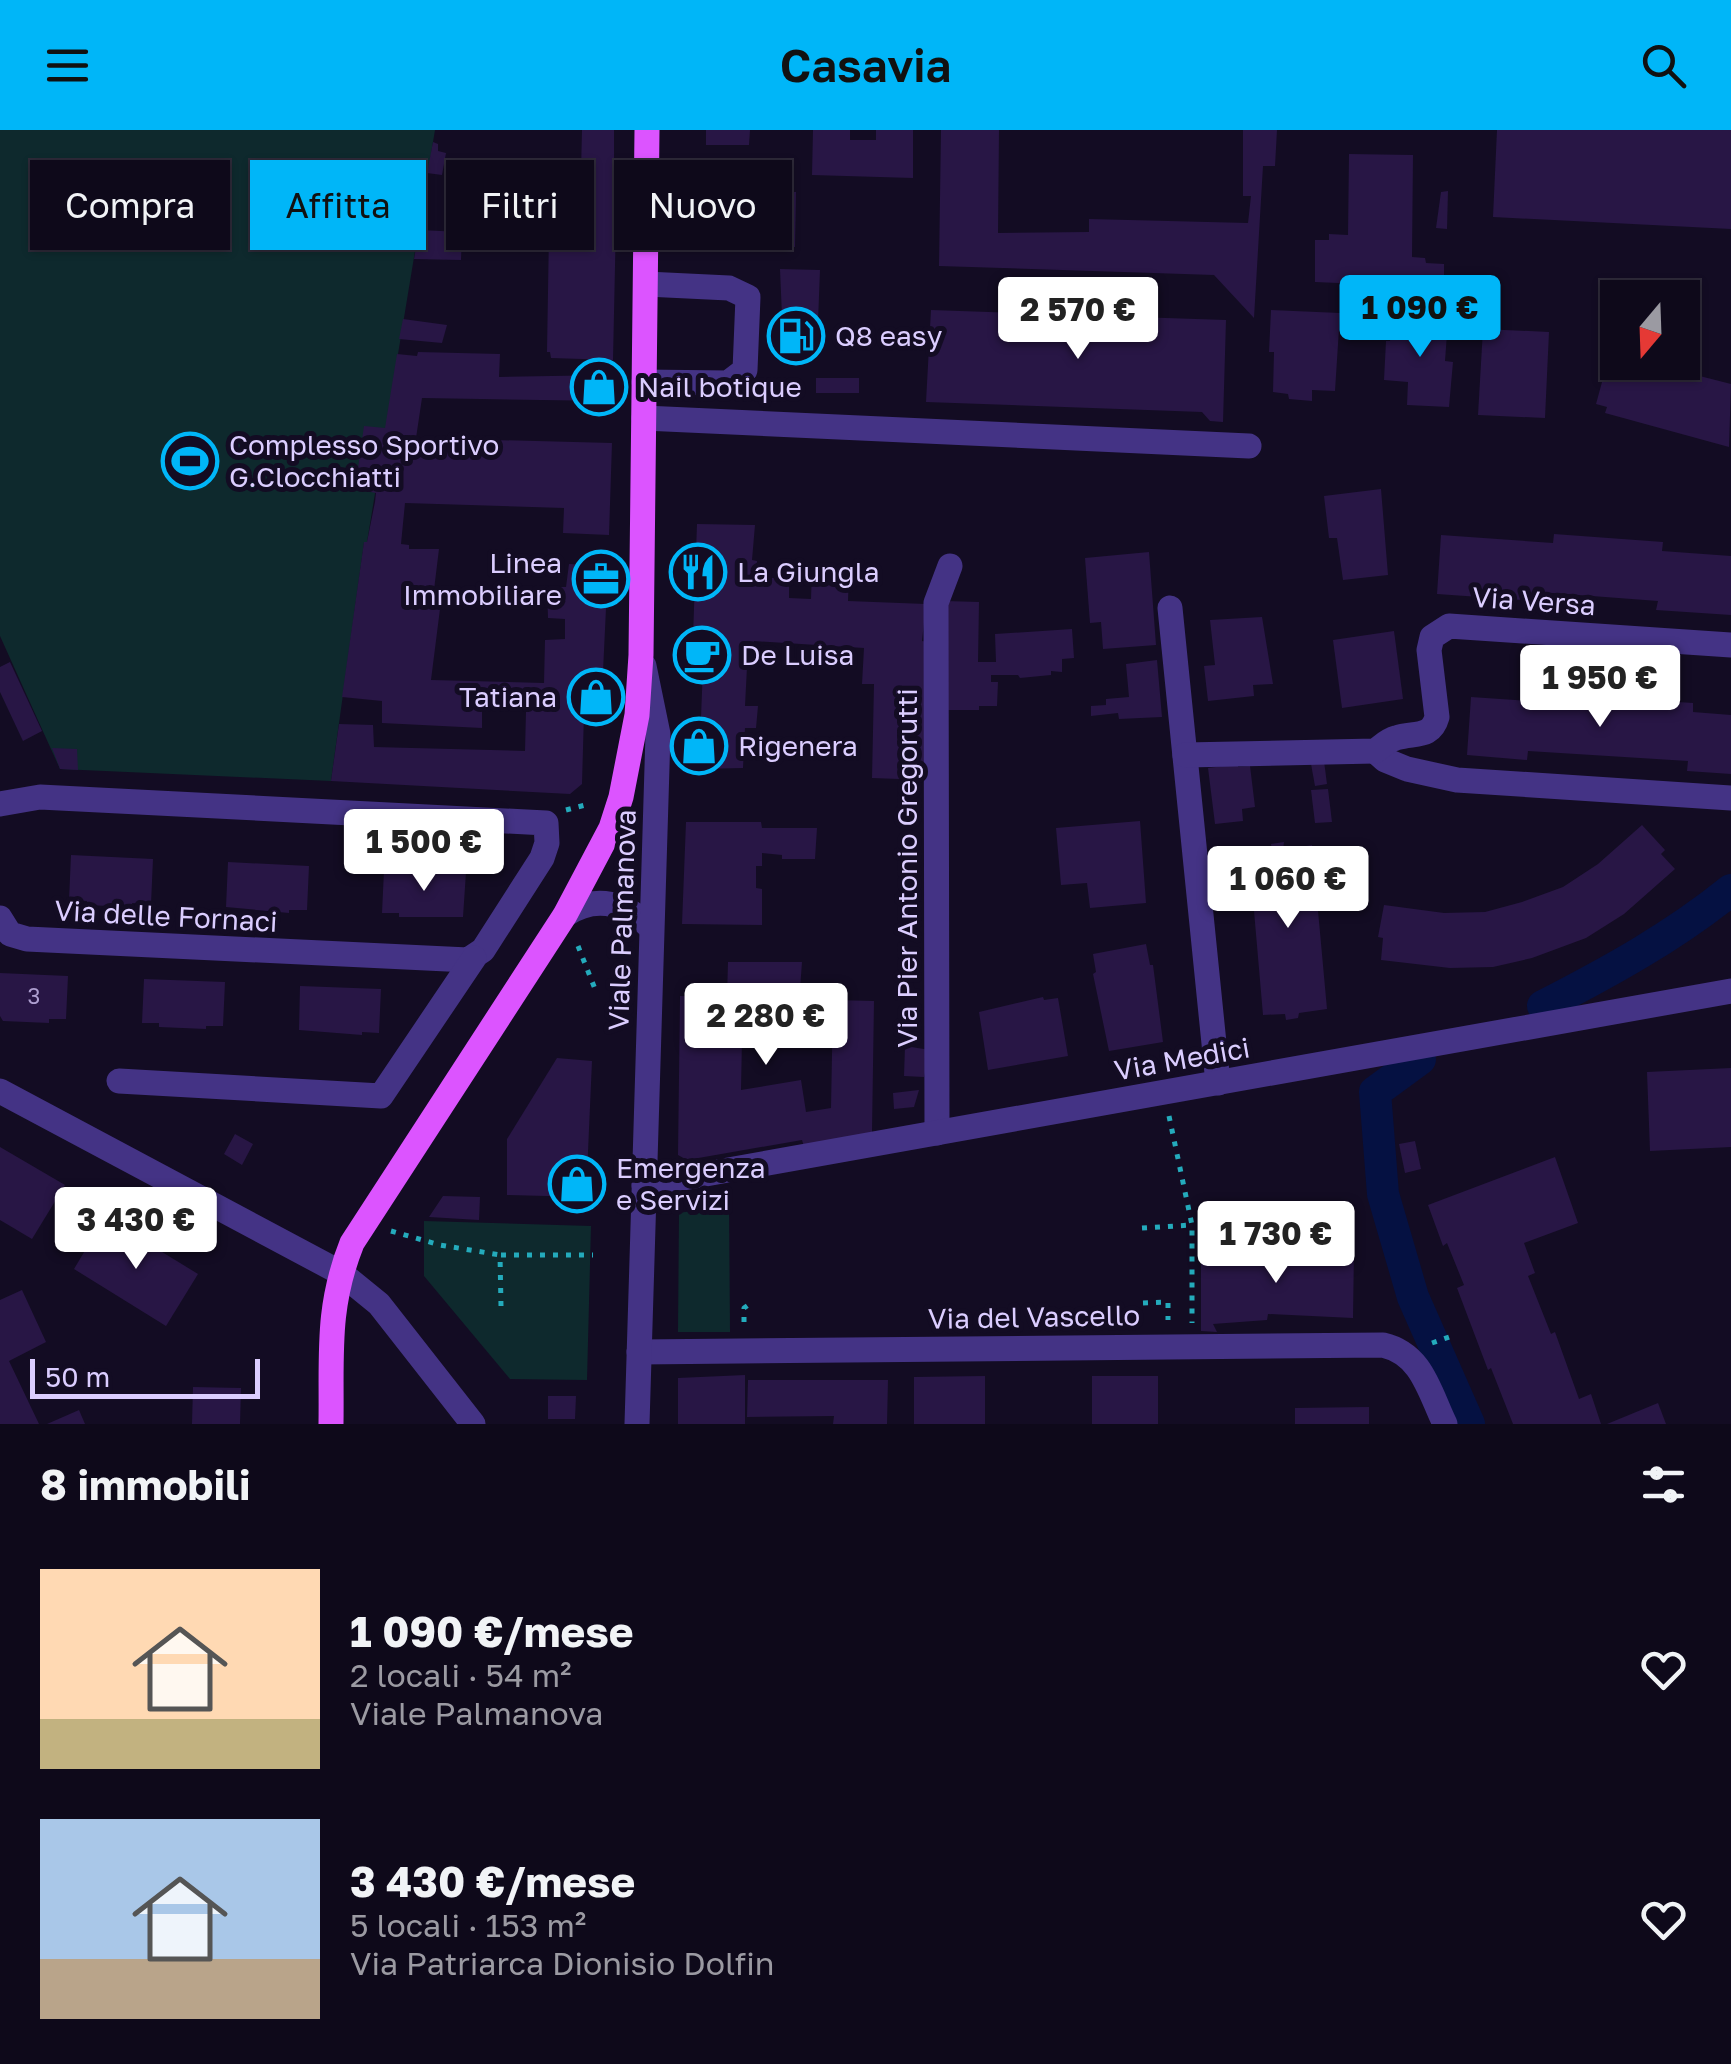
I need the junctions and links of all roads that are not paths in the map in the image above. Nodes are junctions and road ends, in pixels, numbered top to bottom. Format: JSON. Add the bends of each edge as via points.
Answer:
{"nodes":[{"id":1,"x":647,"y":130,"type":"edge"},
{"id":2,"x":646,"y":284,"type":"junction"},
{"id":3,"x":644,"y":382,"type":"junction"},
{"id":4,"x":644,"y":418,"type":"junction"},
{"id":5,"x":1249,"y":446,"type":"dead end"},
{"id":6,"x":950,"y":566,"type":"dead end"},
{"id":7,"x":1170,"y":608,"type":"dead end"},
{"id":8,"x":1731,"y":645,"type":"edge"},
{"id":9,"x":641,"y":655,"type":"junction"},
{"id":10,"x":1375,"y":751,"type":"junction"},
{"id":11,"x":1185,"y":755,"type":"junction"},
{"id":12,"x":1731,"y":798,"type":"edge"},
{"id":13,"x":0,"y":804,"type":"edge"},
{"id":14,"x":565,"y":915,"type":"junction"},
{"id":15,"x":0,"y":918,"type":"edge"},
{"id":16,"x":651,"y":928,"type":"junction"},
{"id":17,"x":474,"y":958,"type":"junction"},
{"id":18,"x":1731,"y":991,"type":"edge"},
{"id":19,"x":119,"y":1081,"type":"dead end"},
{"id":20,"x":1218,"y":1083,"type":"junction"},
{"id":21,"x":0,"y":1091,"type":"edge"},
{"id":22,"x":938,"y":1133,"type":"junction"},
{"id":23,"x":644,"y":1184,"type":"junction"},
{"id":24,"x":340,"y":1273,"type":"junction"},
{"id":25,"x":639,"y":1352,"type":"junction"},
{"id":26,"x":331,"y":1424,"type":"edge"},
{"id":27,"x":473,"y":1424,"type":"edge"},
{"id":28,"x":637,"y":1424,"type":"edge"},
{"id":29,"x":1445,"y":1424,"type":"edge"}],
"edges":[{"from":1,"to":2,"type":"main road","name":"Viale Palmanova"},
{"from":2,"to":3,"type":"main road","name":"Viale Palmanova"},
{"from":2,"to":3,"type":"street","via":[[728,288],[748,297],[739,378]]},
{"from":3,"to":4,"type":"main road","name":"Viale Palmanova"},
{"from":4,"to":5,"type":"street"},
{"from":4,"to":9,"type":"main road","name":"Viale Palmanova"},
{"from":6,"to":22,"type":"street","name":"Via Pier Antonio Gregorutti","via":[[936,604]]},
{"from":7,"to":11,"type":"street"},
{"from":8,"to":10,"type":"street","name":"Via Versa","via":[[1449,626],[1432,637],[1429,650],[1434,726]]},
{"from":9,"to":14,"type":"main road","via":[[621,797]]},
{"from":9,"to":16,"type":"street","name":"Viale Palmanova","via":[[658,734]]},
{"from":10,"to":11,"type":"street","name":"Via Versa"},
{"from":10,"to":12,"type":"street","name":"Via Versa","via":[[1406,769],[1458,780]]},
{"from":11,"to":20,"type":"street"},
{"from":13,"to":17,"type":"street","via":[[70,798],[546,823],[542,858]]},
{"from":14,"to":16,"type":"street","via":[[603,902],[637,914]]},
{"from":14,"to":24,"type":"main road","via":[[362,1223]]},
{"from":15,"to":17,"type":"street","name":"Via delle Fornaci","via":[[10,934],[27,939]]},
{"from":16,"to":23,"type":"street","name":"Viale Palmanova"},
{"from":17,"to":19,"type":"street","via":[[381,1096]]},
{"from":18,"to":20,"type":"street","name":"Via Medici"},
{"from":20,"to":22,"type":"street","name":"Via Medici"},
{"from":21,"to":24,"type":"street"},
{"from":22,"to":23,"type":"street","name":"Via Medici"},
{"from":23,"to":25,"type":"street","name":"Viale Palmanova"},
{"from":24,"to":26,"type":"main road","via":[[332,1310]]},
{"from":24,"to":27,"type":"street","via":[[379,1304]]},
{"from":25,"to":28,"type":"street","name":"Viale Palmanova"},
{"from":25,"to":29,"type":"street","name":"Via del Vascello","via":[[1382,1345],[1414,1361]]}]}
